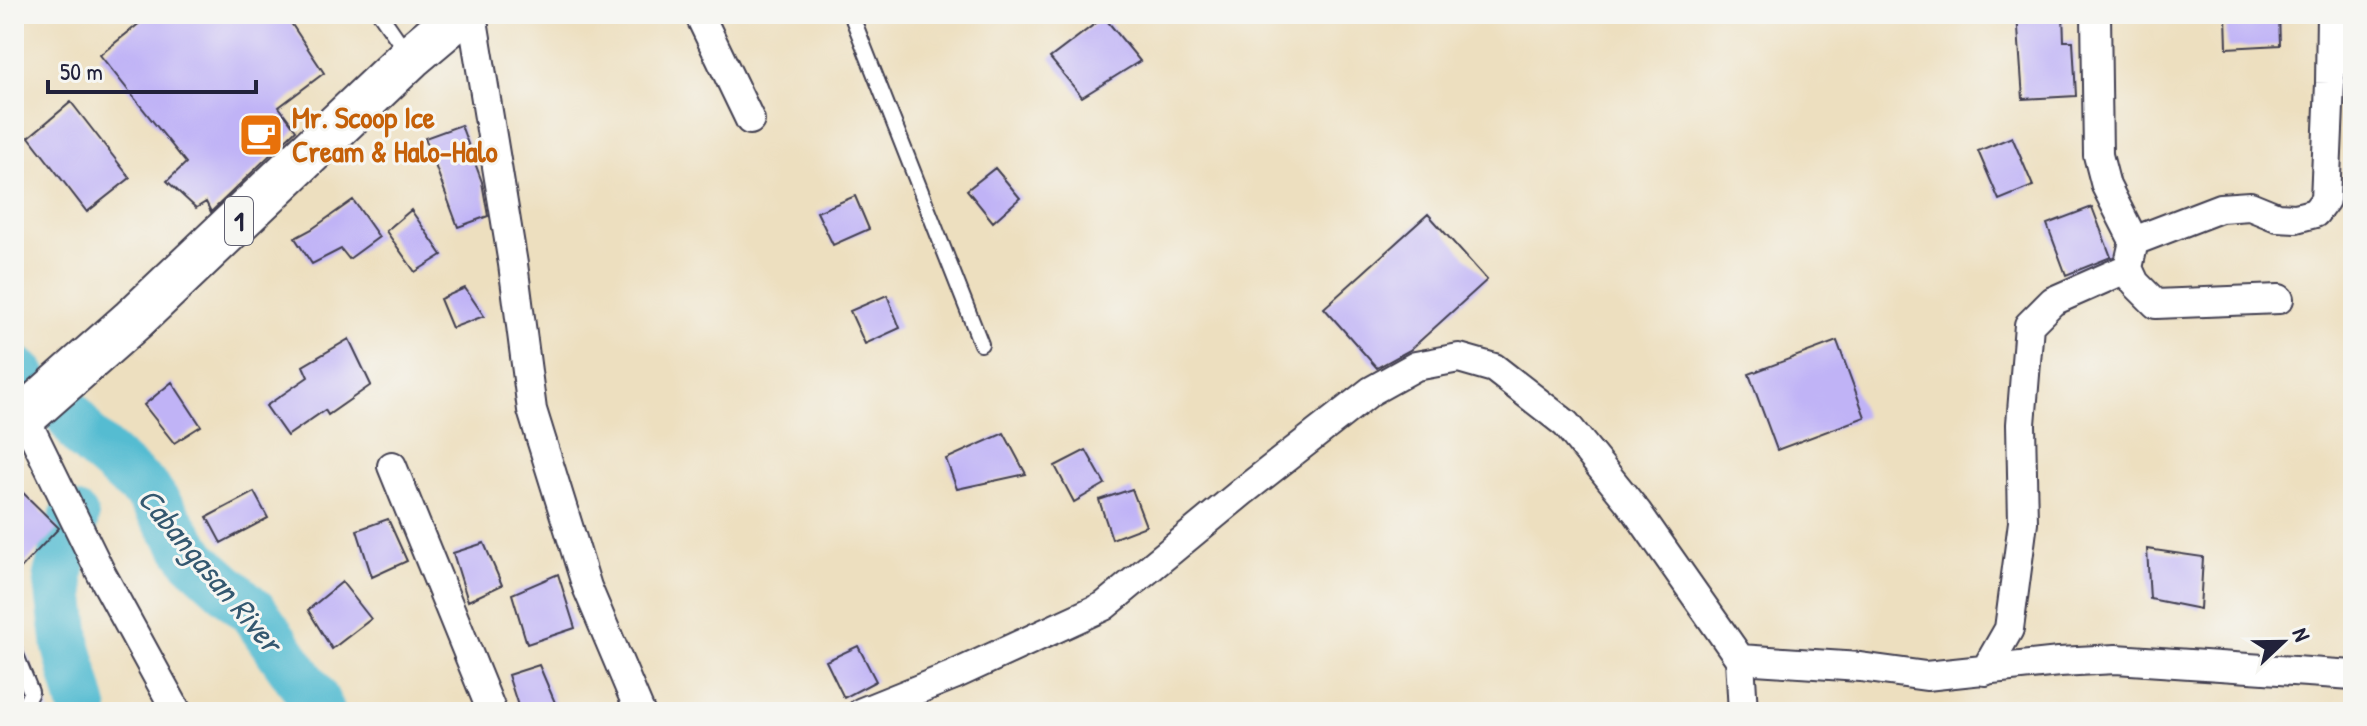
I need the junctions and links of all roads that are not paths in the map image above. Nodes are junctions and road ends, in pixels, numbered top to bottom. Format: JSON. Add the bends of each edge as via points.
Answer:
{"nodes":[{"id":1,"x":380,"y":14,"type":"edge"},
{"id":2,"x":461,"y":14,"type":"edge"},
{"id":3,"x":472,"y":14,"type":"edge"},
{"id":4,"x":699,"y":14,"type":"edge"},
{"id":5,"x":851,"y":14,"type":"edge"},
{"id":6,"x":2096,"y":14,"type":"edge"},
{"id":7,"x":2331,"y":14,"type":"edge"},
{"id":8,"x":410,"y":57,"type":"junction"},
{"id":9,"x":750,"y":120,"type":"dead end"},
{"id":10,"x":2131,"y":254,"type":"junction"},
{"id":11,"x":2279,"y":299,"type":"dead end"},
{"id":12,"x":981,"y":344,"type":"dead end"},
{"id":13,"x":19,"y":420,"type":"edge"},
{"id":14,"x":392,"y":466,"type":"dead end"},
{"id":15,"x":14,"y":650,"type":"edge"},
{"id":16,"x":1740,"y":659,"type":"junction"},
{"id":17,"x":1985,"y":671,"type":"junction"},
{"id":18,"x":2353,"y":675,"type":"edge"},
{"id":19,"x":876,"y":709,"type":"edge"},
{"id":20,"x":21,"y":712,"type":"edge"},
{"id":21,"x":177,"y":712,"type":"edge"},
{"id":22,"x":492,"y":712,"type":"edge"},
{"id":23,"x":640,"y":712,"type":"edge"},
{"id":24,"x":1743,"y":712,"type":"edge"}],
"edges":[{"from":1,"to":8,"type":"lane"},
{"from":2,"to":8,"type":"highway","number":"1"},
{"from":3,"to":23,"type":"street","via":[[532,410],[587,587]]},
{"from":4,"to":9,"type":"street"},
{"from":5,"to":12,"type":"lane"},
{"from":6,"to":10,"type":"street","via":[[2098,155]]},
{"from":7,"to":10,"type":"street","via":[[2325,200],[2315,213],[2288,218],[2250,206],[2220,208]]},
{"from":8,"to":13,"type":"highway","number":"1","via":[[133,320]]},
{"from":10,"to":11,"type":"street","via":[[2135,283],[2156,304]]},
{"from":10,"to":17,"type":"street","via":[[2053,301],[2029,325],[2021,424],[2023,522],[2009,629]]},
{"from":13,"to":21,"type":"street"},
{"from":14,"to":22,"type":"street"},
{"from":15,"to":20,"type":"lane","via":[[31,692]]},
{"from":16,"to":17,"type":"street","via":[[1926,676]]},
{"from":16,"to":19,"type":"street","via":[[1637,512],[1566,424],[1494,368],[1459,358],[1416,366],[1371,391],[1104,606]]},
{"from":16,"to":24,"type":"street"},
{"from":17,"to":18,"type":"street","via":[[2116,659]]}]}
